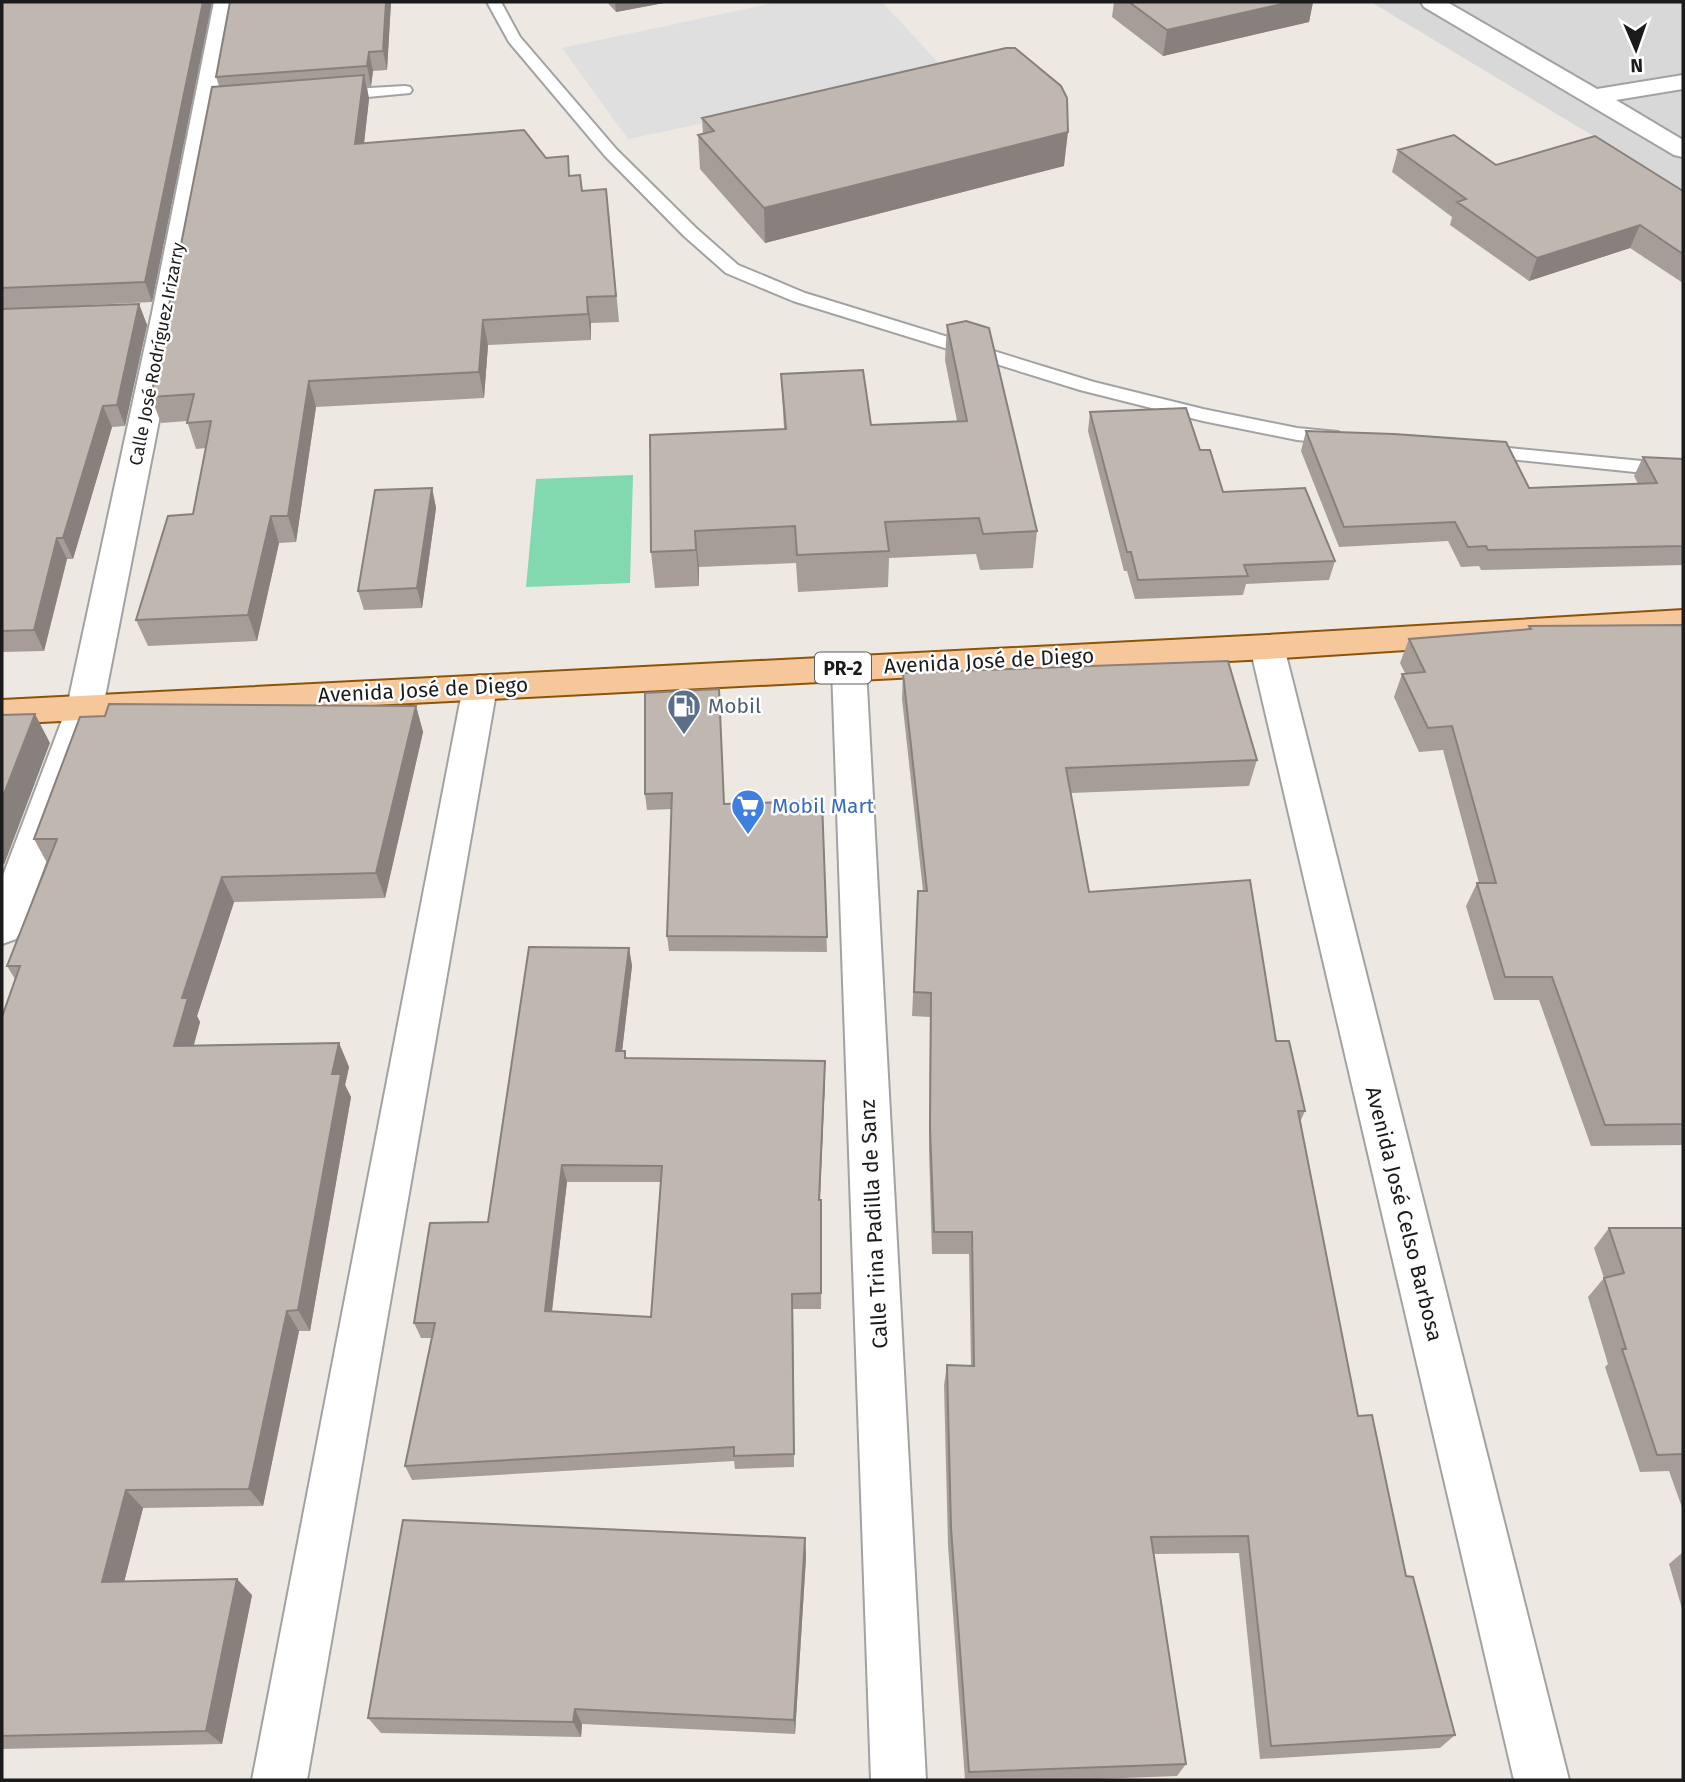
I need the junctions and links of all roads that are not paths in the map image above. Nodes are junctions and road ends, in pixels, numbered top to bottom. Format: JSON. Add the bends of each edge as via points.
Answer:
{"nodes":[{"id":1,"x":225,"y":2,"type":"edge"},
{"id":2,"x":494,"y":2,"type":"edge"},
{"id":3,"x":1432,"y":2,"type":"edge"},
{"id":4,"x":1683,"y":82,"type":"edge"},
{"id":5,"x":405,"y":90,"type":"dead end"},
{"id":6,"x":325,"y":96,"type":"edge"},
{"id":7,"x":1594,"y":97,"type":"junction"},
{"id":8,"x":1683,"y":150,"type":"edge"},
{"id":9,"x":1352,"y":439,"type":"edge"},
{"id":10,"x":1462,"y":449,"type":"edge"},
{"id":11,"x":1683,"y":471,"type":"edge"},
{"id":12,"x":1683,"y":621,"type":"edge"},
{"id":13,"x":1267,"y":647,"type":"junction"},
{"id":14,"x":849,"y":668,"type":"junction"},
{"id":15,"x":480,"y":687,"type":"junction"},
{"id":16,"x":85,"y":706,"type":"junction"},
{"id":17,"x":2,"y":712,"type":"edge"},
{"id":18,"x":2,"y":928,"type":"edge"},
{"id":19,"x":279,"y":1780,"type":"edge"},
{"id":20,"x":899,"y":1780,"type":"edge"},
{"id":21,"x":1542,"y":1780,"type":"edge"}],
"edges":[{"from":1,"to":16,"type":"street","name":"Calle José Rodríguez Irizarry","via":[[212,105],[152,314]]},
{"from":2,"to":9,"type":"lane","via":[[514,39],[611,153],[732,268],[799,298],[1087,386],[1297,434]]},
{"from":3,"to":7,"type":"street"},
{"from":4,"to":7,"type":"street"},
{"from":5,"to":6,"type":"lane"},
{"from":7,"to":8,"type":"street"},
{"from":10,"to":11,"type":"lane"},
{"from":12,"to":13,"type":"main road","name":"Avenida José de Diego","number":"PR-2"},
{"from":13,"to":14,"type":"main road","name":"Avenida José de Diego","number":"PR-2"},
{"from":13,"to":21,"type":"street","name":"Avenida José Celso Barbosa"},
{"from":14,"to":15,"type":"main road","name":"Avenida José de Diego","number":"PR-2"},
{"from":14,"to":20,"type":"street","name":"Calle Trina Padilla de Sanz"},
{"from":15,"to":16,"type":"main road","name":"Avenida José de Diego","number":"PR-2"},
{"from":15,"to":19,"type":"street"},
{"from":16,"to":17,"type":"main road","name":"Avenida José de Diego","number":"PR-2"},
{"from":16,"to":18,"type":"street","name":"Calle José Rodríguez Irizarry"}]}
